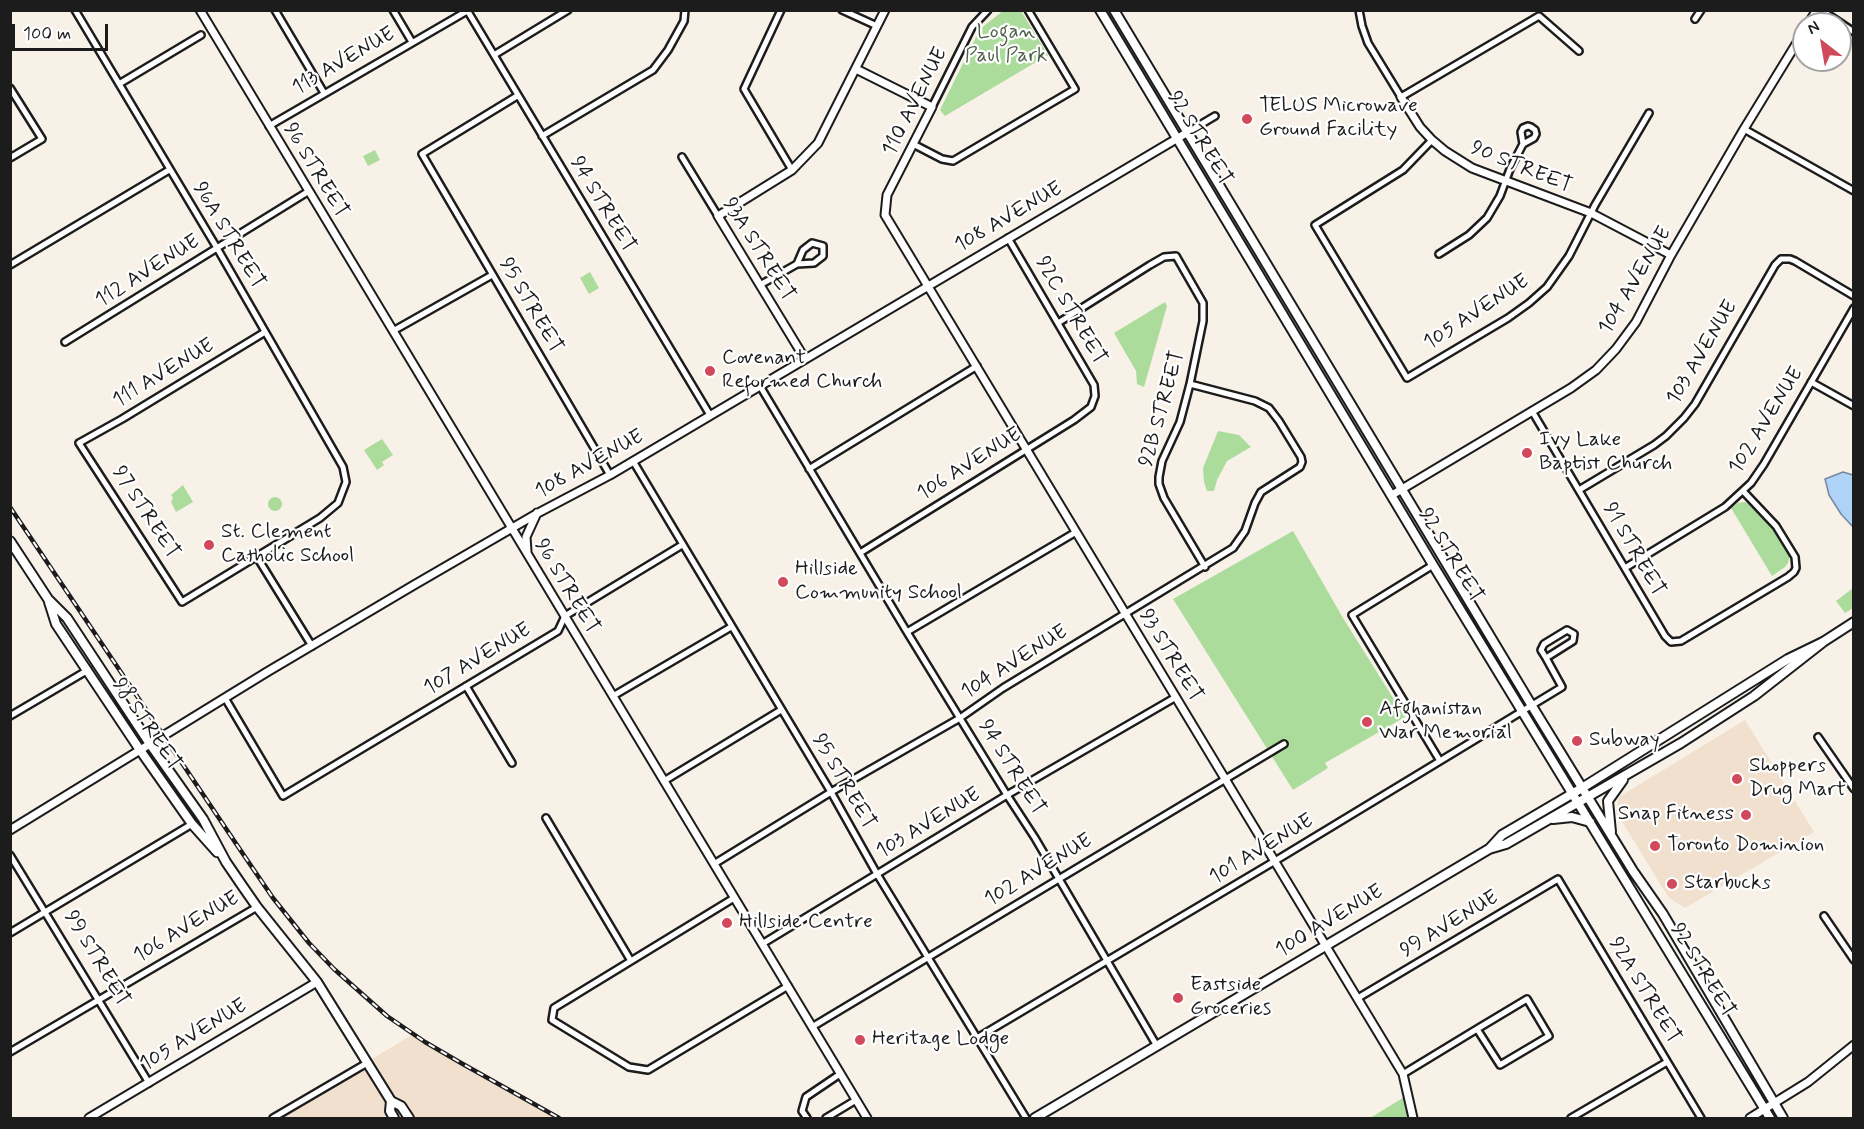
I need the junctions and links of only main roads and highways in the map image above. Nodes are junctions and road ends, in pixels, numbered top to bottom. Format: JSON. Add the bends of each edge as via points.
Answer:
{"nodes":[{"id":1,"x":1100,"y":10,"type":"edge"},
{"id":2,"x":1114,"y":10,"type":"edge"},
{"id":3,"x":10,"y":541,"type":"edge"},
{"id":4,"x":48,"y":599,"type":"junction"},
{"id":5,"x":1854,"y":622,"type":"edge"},
{"id":6,"x":1823,"y":642,"type":"junction"},
{"id":7,"x":1625,"y":777,"type":"junction"},
{"id":8,"x":1582,"y":788,"type":"junction"},
{"id":9,"x":1572,"y":793,"type":"junction"},
{"id":10,"x":1588,"y":796,"type":"junction"},
{"id":11,"x":1578,"y":802,"type":"junction"},
{"id":12,"x":1548,"y":819,"type":"junction"},
{"id":13,"x":1590,"y":822,"type":"junction"},
{"id":14,"x":1611,"y":834,"type":"junction"},
{"id":15,"x":1489,"y":849,"type":"junction"},
{"id":16,"x":226,"y":862,"type":"junction"},
{"id":17,"x":391,"y":1101,"type":"junction"},
{"id":18,"x":394,"y":1119,"type":"edge"},
{"id":19,"x":409,"y":1119,"type":"edge"},
{"id":20,"x":1035,"y":1119,"type":"edge"},
{"id":21,"x":1770,"y":1119,"type":"edge"},
{"id":22,"x":1783,"y":1119,"type":"edge"}],
"edges":[{"from":1,"to":9,"type":"main road","name":"92 STREET"},
{"from":2,"to":8,"type":"main road","name":"92 STREET"},
{"from":3,"to":4,"type":"main road"},
{"from":4,"to":16,"type":"main road","name":"98 STREET","via":[[66,618],[203,819]]},
{"from":4,"to":16,"type":"main road","name":"98 STREET","via":[[56,624],[140,750],[192,824]]},
{"from":5,"to":6,"type":"main road","name":"100 AVENUE"},
{"from":6,"to":7,"type":"main road","name":"100 AVENUE","via":[[1754,696]]},
{"from":6,"to":8,"type":"main road","name":"100 AVENUE","via":[[1788,659]]},
{"from":7,"to":10,"type":"main road","name":"100 AVENUE"},
{"from":7,"to":14,"type":"main road","via":[[1608,801]]},
{"from":8,"to":9,"type":"main road","name":"100 AVENUE"},
{"from":8,"to":10,"type":"main road","name":"92 STREET"},
{"from":9,"to":11,"type":"main road","name":"92 STREET"},
{"from":9,"to":15,"type":"main road","name":"100 AVENUE","via":[[1502,835]]},
{"from":10,"to":11,"type":"main road","name":"100 AVENUE"},
{"from":10,"to":14,"type":"main road","name":"92 STREET"},
{"from":11,"to":12,"type":"main road","name":"100 AVENUE"},
{"from":11,"to":13,"type":"main road","name":"92 STREET"},
{"from":12,"to":13,"type":"main road","via":[[1572,817]]},
{"from":12,"to":15,"type":"main road","name":"100 AVENUE"},
{"from":13,"to":21,"type":"main road","name":"92 STREET"},
{"from":14,"to":22,"type":"main road","name":"92 STREET","via":[[1663,914]]},
{"from":15,"to":20,"type":"main road","name":"100 AVENUE"},
{"from":16,"to":17,"type":"main road","name":"98 STREET","via":[[317,982]]},
{"from":17,"to":18,"type":"main road","name":"98 STREET"},
{"from":17,"to":19,"type":"main road","name":"98 STREET","via":[[402,1106]]}]}
